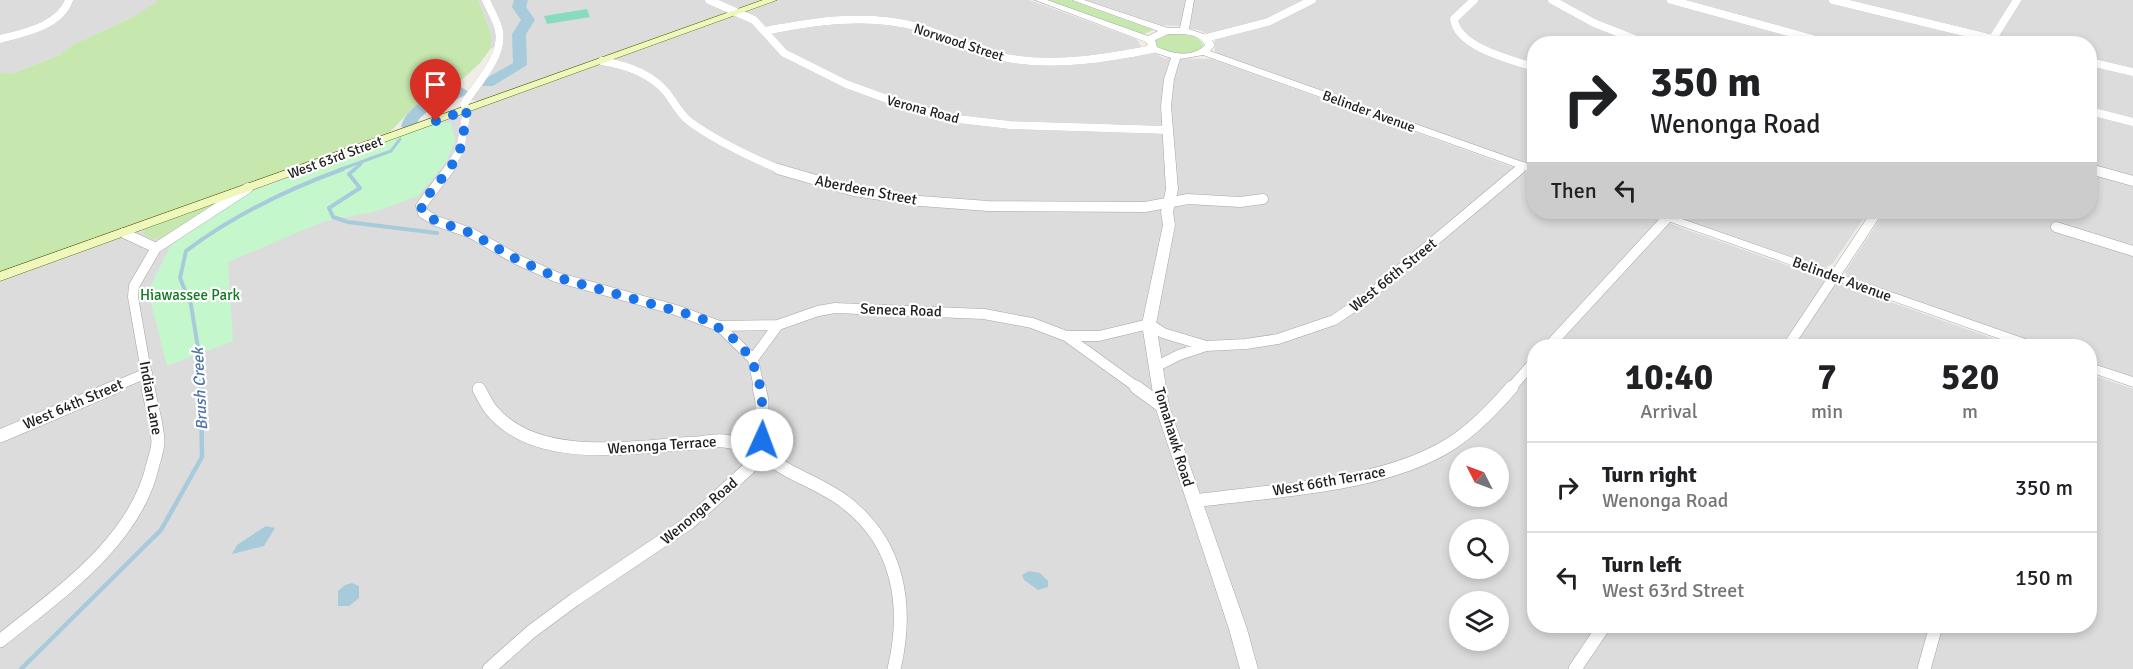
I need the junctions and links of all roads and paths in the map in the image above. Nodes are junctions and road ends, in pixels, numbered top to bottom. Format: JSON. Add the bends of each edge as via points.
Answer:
{"nodes":[{"id":1,"x":69,"y":0,"type":"edge"},
{"id":2,"x":486,"y":0,"type":"edge"},
{"id":3,"x":709,"y":0,"type":"edge"},
{"id":4,"x":772,"y":0,"type":"edge"},
{"id":5,"x":1039,"y":0,"type":"edge"},
{"id":6,"x":1076,"y":0,"type":"edge"},
{"id":7,"x":1190,"y":0,"type":"edge"},
{"id":8,"x":1312,"y":0,"type":"edge"},
{"id":9,"x":1474,"y":0,"type":"edge"},
{"id":10,"x":1552,"y":0,"type":"edge"},
{"id":11,"x":1671,"y":0,"type":"edge"},
{"id":12,"x":1833,"y":0,"type":"edge"},
{"id":13,"x":2013,"y":2,"type":"edge"},
{"id":14,"x":738,"y":12,"type":"junction"},
{"id":15,"x":765,"y":30,"type":"junction"},
{"id":16,"x":1167,"y":31,"type":"junction"},
{"id":17,"x":1184,"y":31,"type":"junction"},
{"id":18,"x":1627,"y":36,"type":"edge"},
{"id":19,"x":1802,"y":36,"type":"edge"},
{"id":20,"x":1972,"y":36,"type":"edge"},
{"id":21,"x":1994,"y":36,"type":"edge"},
{"id":22,"x":1206,"y":38,"type":"junction"},
{"id":23,"x":0,"y":39,"type":"edge"},
{"id":24,"x":1152,"y":44,"type":"junction"},
{"id":25,"x":1203,"y":52,"type":"junction"},
{"id":26,"x":1176,"y":56,"type":"junction"},
{"id":27,"x":624,"y":59,"type":"junction"},
{"id":28,"x":2097,"y":64,"type":"edge"},
{"id":29,"x":1527,"y":65,"type":"edge"},
{"id":30,"x":2133,"y":67,"type":"edge"},
{"id":31,"x":2124,"y":70,"type":"junction"},
{"id":32,"x":2133,"y":72,"type":"edge"},
{"id":33,"x":467,"y":110,"type":"junction"},
{"id":34,"x":2097,"y":113,"type":"edge"},
{"id":35,"x":2133,"y":122,"type":"edge"},
{"id":36,"x":1167,"y":130,"type":"junction"},
{"id":37,"x":1522,"y":166,"type":"junction"},
{"id":38,"x":1527,"y":168,"type":"edge"},
{"id":39,"x":2097,"y":171,"type":"edge"},
{"id":40,"x":2133,"y":181,"type":"edge"},
{"id":41,"x":251,"y":187,"type":"junction"},
{"id":42,"x":1263,"y":199,"type":"dead end"},
{"id":43,"x":1168,"y":203,"type":"junction"},
{"id":44,"x":1666,"y":219,"type":"edge"},
{"id":45,"x":1674,"y":219,"type":"edge"},
{"id":46,"x":1872,"y":219,"type":"edge"},
{"id":47,"x":2055,"y":227,"type":"dead end"},
{"id":48,"x":124,"y":233,"type":"junction"},
{"id":49,"x":156,"y":248,"type":"junction"},
{"id":50,"x":2133,"y":250,"type":"edge"},
{"id":51,"x":1834,"y":276,"type":"junction"},
{"id":52,"x":0,"y":277,"type":"edge"},
{"id":53,"x":1149,"y":324,"type":"junction"},
{"id":54,"x":778,"y":325,"type":"junction"},
{"id":55,"x":719,"y":326,"type":"junction"},
{"id":56,"x":1066,"y":336,"type":"junction"},
{"id":57,"x":1555,"y":339,"type":"edge"},
{"id":58,"x":1793,"y":339,"type":"edge"},
{"id":59,"x":2012,"y":339,"type":"edge"},
{"id":60,"x":1206,"y":346,"type":"junction"},
{"id":61,"x":753,"y":359,"type":"junction"},
{"id":62,"x":1155,"y":368,"type":"junction"},
{"id":63,"x":2097,"y":369,"type":"edge"},
{"id":64,"x":1527,"y":370,"type":"edge"},
{"id":65,"x":147,"y":373,"type":"junction"},
{"id":66,"x":2133,"y":382,"type":"edge"},
{"id":67,"x":478,"y":389,"type":"dead end"},
{"id":68,"x":1162,"y":406,"type":"junction"},
{"id":69,"x":0,"y":436,"type":"edge"},
{"id":70,"x":756,"y":452,"type":"junction"},
{"id":71,"x":1194,"y":501,"type":"junction"},
{"id":72,"x":1599,"y":633,"type":"edge"},
{"id":73,"x":1934,"y":633,"type":"edge"},
{"id":74,"x":0,"y":642,"type":"edge"},
{"id":75,"x":489,"y":669,"type":"edge"},
{"id":76,"x":894,"y":669,"type":"edge"},
{"id":77,"x":1249,"y":669,"type":"edge"},
{"id":78,"x":1575,"y":669,"type":"edge"},
{"id":79,"x":1924,"y":669,"type":"edge"}],
"edges":[{"from":1,"to":23,"type":"street","via":[[67,9],[54,19]]},
{"from":2,"to":33,"type":"street","via":[[500,41],[464,104]]},
{"from":3,"to":14,"type":"street","name":"Verona Road"},
{"from":4,"to":14,"type":"main road","name":"West 63rd Street"},
{"from":5,"to":24,"type":"street"},
{"from":6,"to":16,"type":"street"},
{"from":7,"to":17,"type":"street"},
{"from":8,"to":22,"type":"street","via":[[1268,22]]},
{"from":9,"to":29,"type":"street","via":[[1455,16],[1456,30],[1483,49]]},
{"from":10,"to":18,"type":"street"},
{"from":11,"to":19,"type":"street"},
{"from":12,"to":20,"type":"street"},
{"from":13,"to":21,"type":"street"},
{"from":14,"to":15,"type":"street","name":"Verona Road"},
{"from":14,"to":27,"type":"main road","name":"West 63rd Street"},
{"from":15,"to":24,"type":"street","name":"Norwood Street","via":[[836,21],[888,21],[918,27],[985,53],[1033,62],[1082,61]]},
{"from":15,"to":36,"type":"street","name":"Verona Road","via":[[776,47],[796,59],[885,99],[929,113],[1006,125]]},
{"from":16,"to":17,"type":"street"},
{"from":16,"to":24,"type":"street","via":[[1153,36]]},
{"from":17,"to":22,"type":"street"},
{"from":22,"to":25,"type":"street","via":[[1210,45]]},
{"from":24,"to":26,"type":"street"},
{"from":25,"to":26,"type":"street"},
{"from":25,"to":37,"type":"street","name":"Belinder Avenue"},
{"from":26,"to":36,"type":"street","name":"Tomahawk Road","via":[[1167,91]]},
{"from":27,"to":33,"type":"main road","name":"West 63rd Street","via":[[602,61]]},
{"from":27,"to":43,"type":"street","name":"Aberdeen Street","via":[[659,83],[679,112],[698,128],[765,164],[821,183],[894,198],[955,204],[1145,207]]},
{"from":28,"to":31,"type":"street"},
{"from":30,"to":31,"type":"street"},
{"from":31,"to":32,"type":"street"},
{"from":33,"to":41,"type":"main road","name":"West 63rd Street"},
{"from":33,"to":55,"type":"street","via":[[460,150],[426,197],[421,206],[423,213],[556,277]]},
{"from":34,"to":35,"type":"street"},
{"from":36,"to":43,"type":"street","name":"Tomahawk Road","via":[[1172,189]]},
{"from":37,"to":38,"type":"street","name":"Belinder Avenue"},
{"from":37,"to":60,"type":"street","name":"West 66th Street","via":[[1354,308],[1334,320],[1287,336]]},
{"from":39,"to":40,"type":"street"},
{"from":41,"to":48,"type":"main road","name":"West 63rd Street"},
{"from":41,"to":49,"type":"street","name":"Indian Lane"},
{"from":42,"to":43,"type":"street","name":"Aberdeen Street","via":[[1188,199]]},
{"from":43,"to":53,"type":"street","name":"Tomahawk Road","via":[[1169,225]]},
{"from":44,"to":57,"type":"street"},
{"from":45,"to":51,"type":"street","name":"Belinder Avenue"},
{"from":46,"to":51,"type":"street"},
{"from":47,"to":50,"type":"street"},
{"from":48,"to":49,"type":"street"},
{"from":48,"to":52,"type":"main road","name":"West 63rd Street"},
{"from":49,"to":65,"type":"street","name":"Indian Lane","via":[[134,286],[133,297]]},
{"from":51,"to":58,"type":"street"},
{"from":51,"to":59,"type":"street","name":"Belinder Avenue"},
{"from":53,"to":56,"type":"street","name":"Seneca Road","via":[[1099,336]]},
{"from":53,"to":60,"type":"street","name":"West 66th Street","via":[[1163,333]]},
{"from":53,"to":62,"type":"street","name":"Tomahawk Road"},
{"from":54,"to":55,"type":"street","name":"Seneca Road"},
{"from":54,"to":56,"type":"street","name":"Seneca Road","via":[[835,308],[887,309],[1010,318]]},
{"from":54,"to":61,"type":"street"},
{"from":55,"to":61,"type":"street"},
{"from":56,"to":68,"type":"street","name":"Seneca Road"},
{"from":60,"to":62,"type":"street","name":"West 66th Street"},
{"from":61,"to":70,"type":"street","name":"Wenonga Road","via":[[763,412],[762,440]]},
{"from":62,"to":68,"type":"street","name":"Tomahawk Road"},
{"from":63,"to":66,"type":"street"},
{"from":64,"to":71,"type":"street","name":"West 66th Terrace","via":[[1462,436],[1406,465],[1351,480]]},
{"from":65,"to":69,"type":"street","name":"West 64th Street"},
{"from":65,"to":74,"type":"street","name":"Indian Lane","via":[[158,443],[156,464],[144,494],[89,566]]},
{"from":67,"to":70,"type":"street","name":"Wenonga Terrace","via":[[487,406],[516,430],[559,446],[606,450],[723,441],[743,444]]},
{"from":68,"to":71,"type":"street","name":"Tomahawk Road"},
{"from":70,"to":75,"type":"street","name":"Wenonga Road","via":[[749,468],[690,522],[574,600]]},
{"from":70,"to":76,"type":"street","name":"Wenonga Terrace","via":[[848,505],[867,522],[885,549],[897,574],[903,604],[902,645]]},
{"from":71,"to":77,"type":"street","name":"Tomahawk Road"},
{"from":72,"to":78,"type":"street"},
{"from":73,"to":79,"type":"street"}]}
